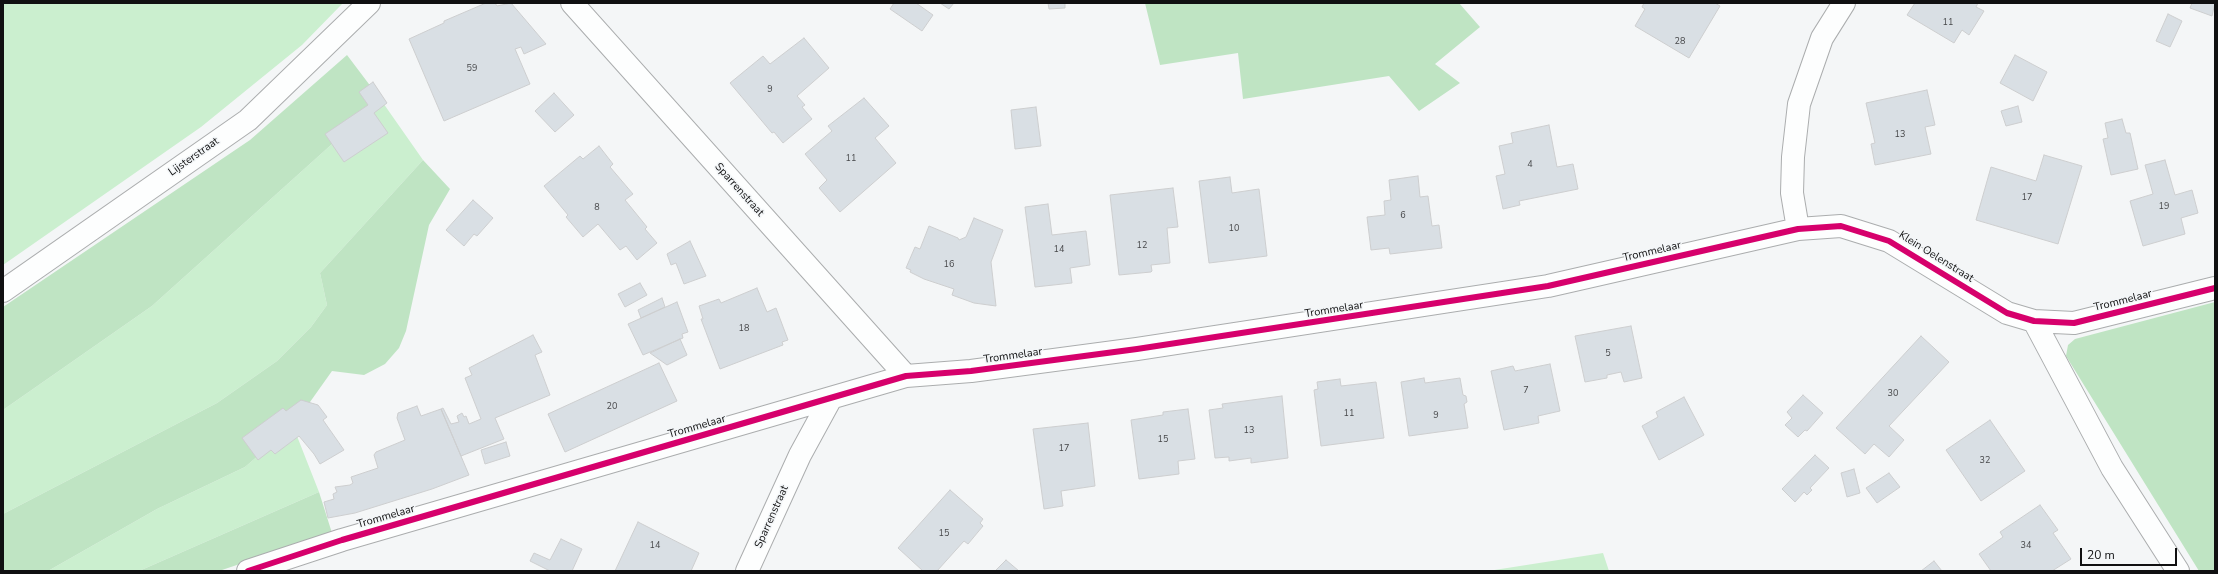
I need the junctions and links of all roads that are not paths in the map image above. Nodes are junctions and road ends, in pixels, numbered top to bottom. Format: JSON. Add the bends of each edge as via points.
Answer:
{"nodes":[{"id":1,"x":369,"y":3,"type":"edge"},
{"id":2,"x":572,"y":3,"type":"edge"},
{"id":3,"x":1844,"y":3,"type":"edge"},
{"id":4,"x":1798,"y":229,"type":"junction"},
{"id":5,"x":2215,"y":288,"type":"edge"},
{"id":6,"x":3,"y":291,"type":"edge"},
{"id":7,"x":2034,"y":321,"type":"junction"},
{"id":8,"x":906,"y":376,"type":"junction"},
{"id":9,"x":830,"y":400,"type":"junction"},
{"id":10,"x":248,"y":571,"type":"edge"},
{"id":11,"x":747,"y":571,"type":"edge"},
{"id":12,"x":2178,"y":571,"type":"edge"}],
"edges":[{"from":1,"to":6,"type":"street","name":"Lijsterstraat","via":[[248,120]]},
{"from":2,"to":8,"type":"street","name":"Sparrenstraat"},
{"from":3,"to":4,"type":"street","via":[[1822,38],[1800,104],[1793,157],[1792,193]]},
{"from":4,"to":7,"type":"street","name":"Klein Oelenstraat","via":[[1841,226],[1889,241],[2006,312]]},
{"from":4,"to":8,"type":"street","name":"Trommelaar","via":[[1541,288],[1129,350],[970,372]]},
{"from":5,"to":7,"type":"street","name":"Trommelaar","via":[[2074,323]]},
{"from":7,"to":12,"type":"street","via":[[2112,468]]},
{"from":8,"to":9,"type":"street","name":"Trommelaar"},
{"from":9,"to":10,"type":"street","name":"Trommelaar","via":[[342,540]]},
{"from":9,"to":11,"type":"street","name":"Sparrenstraat","via":[[800,455]]}]}
